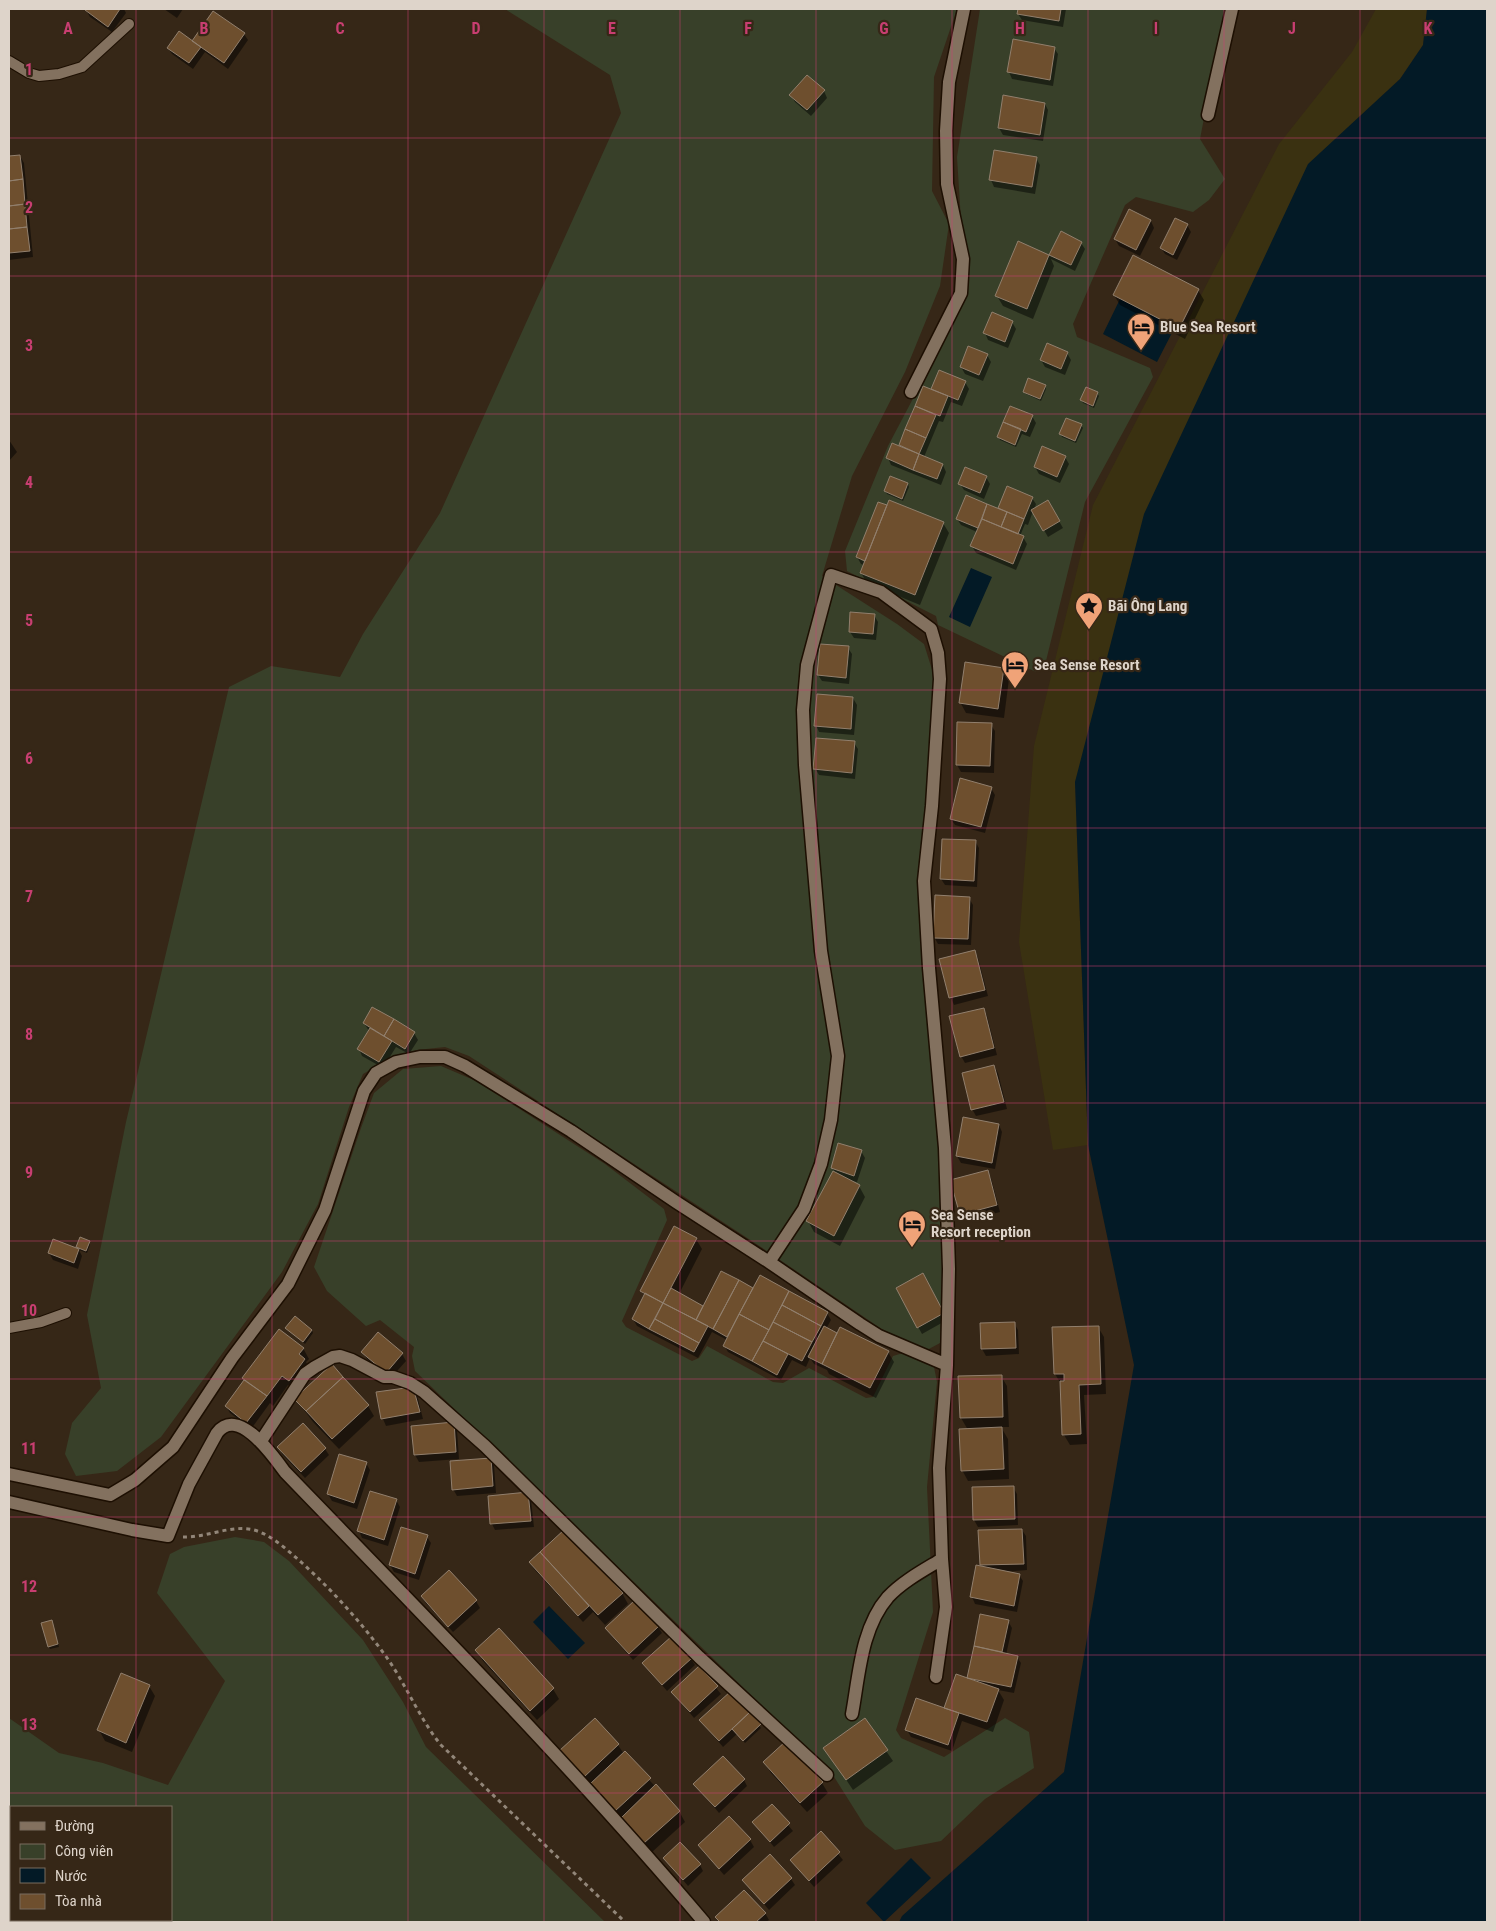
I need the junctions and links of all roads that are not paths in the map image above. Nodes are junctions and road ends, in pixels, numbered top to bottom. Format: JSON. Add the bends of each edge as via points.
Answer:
{"nodes":[{"id":1,"x":964,"y":9,"type":"edge"},
{"id":2,"x":1232,"y":9,"type":"edge"},
{"id":3,"x":129,"y":24,"type":"dead end"},
{"id":4,"x":9,"y":61,"type":"edge"},
{"id":5,"x":1208,"y":115,"type":"dead end"},
{"id":6,"x":911,"y":392,"type":"dead end"},
{"id":7,"x":769,"y":1262,"type":"junction"},
{"id":8,"x":66,"y":1312,"type":"dead end"},
{"id":9,"x":9,"y":1328,"type":"edge"},
{"id":10,"x":947,"y":1365,"type":"junction"},
{"id":11,"x":261,"y":1441,"type":"junction"},
{"id":12,"x":9,"y":1474,"type":"edge"},
{"id":13,"x":9,"y":1502,"type":"edge"},
{"id":14,"x":942,"y":1559,"type":"junction"},
{"id":15,"x":936,"y":1677,"type":"dead end"},
{"id":16,"x":852,"y":1714,"type":"dead end"},
{"id":17,"x":826,"y":1775,"type":"dead end"},
{"id":18,"x":704,"y":1922,"type":"edge"}],
"edges":[{"from":1,"to":6,"type":"street","via":[[949,82],[946,131],[947,184],[963,259],[961,293]]},
{"from":2,"to":5,"type":"street"},
{"from":3,"to":4,"type":"lane","via":[[82,67],[39,76],[29,74]]},
{"from":7,"to":10,"type":"street","via":[[879,1336]]},
{"from":7,"to":10,"type":"street","via":[[804,1209],[821,1164],[831,1120],[838,1056],[821,951],[803,710],[807,665],[831,575],[881,592],[931,630],[938,653],[939,699],[924,881],[928,968],[945,1148],[949,1269]]},
{"from":7,"to":12,"type":"street","via":[[571,1131],[465,1066],[445,1057],[420,1057],[396,1062],[376,1073],[364,1091],[325,1210],[288,1284],[232,1358],[173,1447],[135,1480],[110,1495]]},
{"from":8,"to":9,"type":"lane","via":[[41,1322]]},
{"from":10,"to":14,"type":"street","via":[[939,1468]]},
{"from":11,"to":13,"type":"street","via":[[234,1424],[222,1426],[188,1484],[168,1536]]},
{"from":11,"to":17,"type":"street","via":[[305,1374],[333,1358],[340,1356],[384,1377],[410,1383],[485,1446],[699,1657]]},
{"from":11,"to":18,"type":"street","via":[[285,1472],[528,1728]]},
{"from":14,"to":15,"type":"street","via":[[946,1607]]},
{"from":14,"to":16,"type":"street","via":[[899,1587],[887,1598],[876,1616],[867,1635]]}]}
